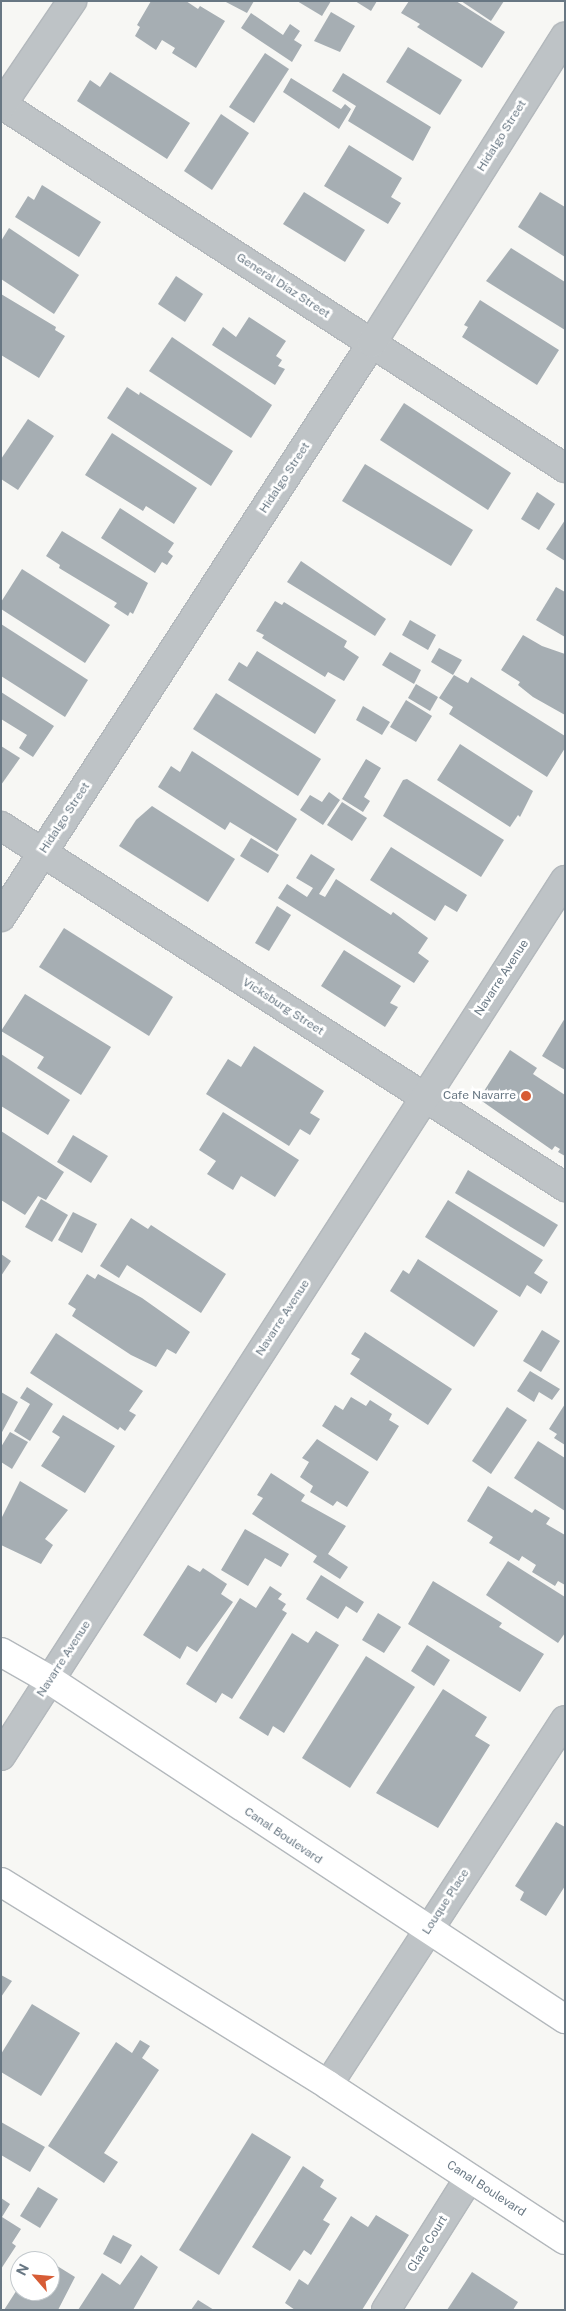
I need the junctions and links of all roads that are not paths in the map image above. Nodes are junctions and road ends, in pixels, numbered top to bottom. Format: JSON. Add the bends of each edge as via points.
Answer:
{"nodes":[{"id":1,"x":72,"y":1,"type":"edge"},
{"id":2,"x":565,"y":37,"type":"edge"},
{"id":3,"x":2,"y":105,"type":"edge"},
{"id":4,"x":372,"y":343,"type":"junction"},
{"id":5,"x":565,"y":468,"type":"edge"},
{"id":6,"x":1,"y":826,"type":"edge"},
{"id":7,"x":43,"y":853,"type":"junction"},
{"id":8,"x":565,"y":880,"type":"edge"},
{"id":9,"x":1,"y":917,"type":"edge"},
{"id":10,"x":425,"y":1098,"type":"junction"},
{"id":11,"x":565,"y":1188,"type":"edge"},
{"id":12,"x":1,"y":1652,"type":"edge"},
{"id":13,"x":50,"y":1680,"type":"junction"},
{"id":14,"x":565,"y":1720,"type":"edge"},
{"id":15,"x":1,"y":1756,"type":"edge"},
{"id":16,"x":1,"y":1882,"type":"edge"},
{"id":17,"x":427,"y":1932,"type":"junction"},
{"id":18,"x":565,"y":2019,"type":"edge"},
{"id":19,"x":328,"y":2085,"type":"junction"},
{"id":20,"x":469,"y":2178,"type":"junction"},
{"id":21,"x":565,"y":2240,"type":"edge"},
{"id":22,"x":386,"y":2310,"type":"edge"}],
"edges":[{"from":1,"to":3,"type":"street"},
{"from":2,"to":4,"type":"street","name":"Hidalgo Street"},
{"from":3,"to":4,"type":"street","name":"General Diaz Street"},
{"from":4,"to":5,"type":"street","name":"General Diaz Street"},
{"from":4,"to":7,"type":"street","name":"Hidalgo Street"},
{"from":6,"to":7,"type":"street","name":"Vicksburg Street"},
{"from":7,"to":9,"type":"street","name":"Hidalgo Street"},
{"from":7,"to":10,"type":"street","name":"Vicksburg Street"},
{"from":8,"to":10,"type":"street","name":"Navarre Avenue"},
{"from":10,"to":11,"type":"street","name":"Vicksburg Street"},
{"from":10,"to":13,"type":"street","name":"Navarre Avenue"},
{"from":12,"to":13,"type":"main road","name":"Canal Boulevard"},
{"from":13,"to":15,"type":"street","name":"Navarre Avenue"},
{"from":13,"to":17,"type":"main road","name":"Canal Boulevard"},
{"from":14,"to":17,"type":"street","name":"Louque Place"},
{"from":16,"to":19,"type":"main road","name":"Canal Boulevard"},
{"from":17,"to":18,"type":"main road","name":"Canal Boulevard"},
{"from":17,"to":19,"type":"street","name":"Louque Place"},
{"from":19,"to":20,"type":"main road","name":"Canal Boulevard"},
{"from":20,"to":21,"type":"main road","name":"Canal Boulevard"},
{"from":20,"to":22,"type":"street","name":"Clare Court"}]}
